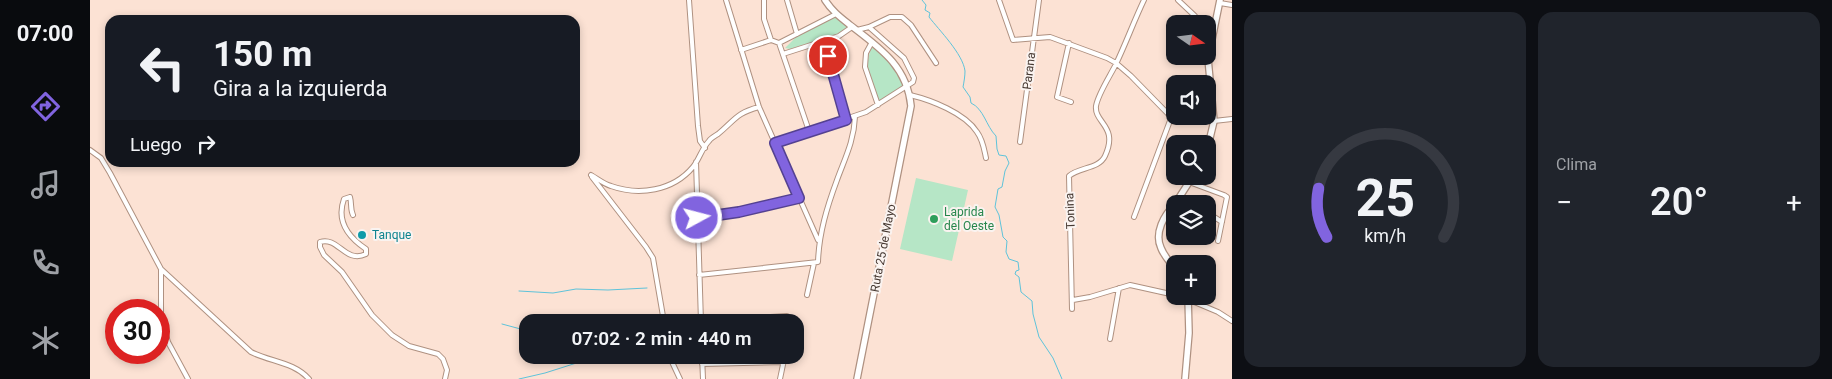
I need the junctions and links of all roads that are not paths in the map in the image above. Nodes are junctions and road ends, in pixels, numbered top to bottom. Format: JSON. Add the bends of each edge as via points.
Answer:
{"nodes":[{"id":1,"x":688,"y":0,"type":"edge"},
{"id":2,"x":726,"y":0,"type":"edge"},
{"id":3,"x":764,"y":0,"type":"edge"},
{"id":4,"x":787,"y":0,"type":"edge"},
{"id":5,"x":825,"y":0,"type":"edge"},
{"id":6,"x":1000,"y":0,"type":"edge"},
{"id":7,"x":1039,"y":0,"type":"edge"},
{"id":8,"x":1144,"y":0,"type":"edge"},
{"id":9,"x":1178,"y":0,"type":"edge"},
{"id":10,"x":1220,"y":2,"type":"edge"},
{"id":11,"x":1232,"y":5,"type":"edge"},
{"id":12,"x":836,"y":14,"type":"junction"},
{"id":13,"x":1194,"y":15,"type":"edge"},
{"id":14,"x":1216,"y":19,"type":"edge"},
{"id":15,"x":869,"y":27,"type":"junction"},
{"id":16,"x":854,"y":28,"type":"junction"},
{"id":17,"x":797,"y":34,"type":"junction"},
{"id":18,"x":1033,"y":38,"type":"junction"},
{"id":19,"x":771,"y":40,"type":"junction"},
{"id":20,"x":823,"y":41,"type":"junction"},
{"id":21,"x":872,"y":42,"type":"junction"},
{"id":22,"x":779,"y":43,"type":"junction"},
{"id":23,"x":1069,"y":43,"type":"junction"},
{"id":24,"x":741,"y":50,"type":"junction"},
{"id":25,"x":783,"y":54,"type":"junction"},
{"id":26,"x":936,"y":63,"type":"dead end"},
{"id":27,"x":1116,"y":63,"type":"junction"},
{"id":28,"x":907,"y":86,"type":"junction"},
{"id":29,"x":910,"y":95,"type":"junction"},
{"id":30,"x":1071,"y":102,"type":"dead end"},
{"id":31,"x":878,"y":105,"type":"junction"},
{"id":32,"x":759,"y":107,"type":"junction"},
{"id":33,"x":1166,"y":113,"type":"edge"},
{"id":34,"x":855,"y":117,"type":"junction"},
{"id":35,"x":1232,"y":119,"type":"edge"},
{"id":36,"x":846,"y":120,"type":"junction"},
{"id":37,"x":1216,"y":121,"type":"edge"},
{"id":38,"x":1168,"y":125,"type":"edge"},
{"id":39,"x":809,"y":131,"type":"junction"},
{"id":40,"x":1020,"y":142,"type":"dead end"},
{"id":41,"x":775,"y":143,"type":"junction"},
{"id":42,"x":705,"y":148,"type":"junction"},
{"id":43,"x":90,"y":150,"type":"edge"},
{"id":44,"x":986,"y":158,"type":"dead end"},
{"id":45,"x":696,"y":162,"type":"junction"},
{"id":46,"x":105,"y":165,"type":"edge"},
{"id":47,"x":106,"y":167,"type":"edge"},
{"id":48,"x":1203,"y":185,"type":"edge"},
{"id":49,"x":799,"y":198,"type":"junction"},
{"id":50,"x":1166,"y":214,"type":"edge"},
{"id":51,"x":353,"y":215,"type":"dead end"},
{"id":52,"x":1134,"y":217,"type":"dead end"},
{"id":53,"x":697,"y":218,"type":"junction"},
{"id":54,"x":1216,"y":218,"type":"edge"},
{"id":55,"x":1222,"y":222,"type":"junction"},
{"id":56,"x":818,"y":240,"type":"junction"},
{"id":57,"x":1218,"y":241,"type":"dead end"},
{"id":58,"x":1166,"y":256,"type":"edge"},
{"id":59,"x":814,"y":263,"type":"junction"},
{"id":60,"x":161,"y":268,"type":"junction"},
{"id":61,"x":699,"y":275,"type":"junction"},
{"id":62,"x":1119,"y":288,"type":"junction"},
{"id":63,"x":1166,"y":293,"type":"edge"},
{"id":64,"x":808,"y":295,"type":"dead end"},
{"id":65,"x":1073,"y":300,"type":"junction"},
{"id":66,"x":1188,"y":305,"type":"edge"},
{"id":67,"x":1203,"y":305,"type":"edge"},
{"id":68,"x":1072,"y":309,"type":"dead end"},
{"id":69,"x":663,"y":314,"type":"edge"},
{"id":70,"x":701,"y":314,"type":"edge"},
{"id":71,"x":1232,"y":321,"type":"edge"},
{"id":72,"x":1110,"y":339,"type":"dead end"},
{"id":73,"x":673,"y":364,"type":"edge"},
{"id":74,"x":702,"y":364,"type":"edge"},
{"id":75,"x":784,"y":364,"type":"edge"},
{"id":76,"x":188,"y":379,"type":"edge"},
{"id":77,"x":309,"y":379,"type":"edge"},
{"id":78,"x":445,"y":379,"type":"edge"},
{"id":79,"x":680,"y":379,"type":"edge"},
{"id":80,"x":703,"y":379,"type":"edge"},
{"id":81,"x":780,"y":379,"type":"edge"},
{"id":82,"x":857,"y":379,"type":"edge"},
{"id":83,"x":1185,"y":379,"type":"edge"}],
"edges":[{"from":1,"to":42,"type":"street","via":[[698,126],[700,141]]},
{"from":2,"to":24,"type":"street"},
{"from":3,"to":19,"type":"street","via":[[764,19]]},
{"from":4,"to":17,"type":"street"},
{"from":5,"to":12,"type":"main road"},
{"from":6,"to":18,"type":"street","via":[[1013,40]]},
{"from":7,"to":18,"type":"street","name":"Parana"},
{"from":8,"to":27,"type":"street","name":"Tonina"},
{"from":9,"to":13,"type":"street"},
{"from":10,"to":11,"type":"street"},
{"from":10,"to":14,"type":"main road"},
{"from":12,"to":16,"type":"main road"},
{"from":12,"to":17,"type":"street"},
{"from":15,"to":16,"type":"street"},
{"from":15,"to":26,"type":"street","via":[[890,17],[902,17]]},
{"from":15,"to":28,"type":"street","via":[[904,58],[914,78]]},
{"from":16,"to":20,"type":"street"},
{"from":16,"to":21,"type":"main road"},
{"from":17,"to":22,"type":"street"},
{"from":18,"to":23,"type":"street","via":[[1050,37]]},
{"from":18,"to":40,"type":"street","name":"Parana"},
{"from":19,"to":22,"type":"street"},
{"from":19,"to":24,"type":"street"},
{"from":20,"to":25,"type":"street"},
{"from":20,"to":36,"type":"street"},
{"from":21,"to":28,"type":"main road","via":[[898,68]]},
{"from":21,"to":31,"type":"street","via":[[864,67]]},
{"from":22,"to":25,"type":"street"},
{"from":23,"to":27,"type":"street"},
{"from":23,"to":30,"type":"street","via":[[1058,97]]},
{"from":24,"to":32,"type":"street"},
{"from":25,"to":39,"type":"street"},
{"from":27,"to":33,"type":"street"},
{"from":27,"to":65,"type":"street","name":"Tonina","via":[[1096,104],[1098,116],[1110,133],[1105,155],[1101,161],[1074,172],[1068,179]]},
{"from":28,"to":29,"type":"main road"},
{"from":28,"to":31,"type":"street"},
{"from":29,"to":44,"type":"street","via":[[949,110],[969,122],[980,137]]},
{"from":29,"to":82,"type":"main road","name":"Ruta 25 de Mayo","via":[[909,117]]},
{"from":31,"to":34,"type":"street"},
{"from":32,"to":41,"type":"street"},
{"from":32,"to":42,"type":"street","via":[[738,115]]},
{"from":34,"to":36,"type":"street"},
{"from":34,"to":56,"type":"street","via":[[849,152]]},
{"from":35,"to":37,"type":"street"},
{"from":36,"to":39,"type":"street"},
{"from":38,"to":52,"type":"street"},
{"from":39,"to":41,"type":"street"},
{"from":41,"to":49,"type":"street"},
{"from":42,"to":45,"type":"street"},
{"from":43,"to":46,"type":"street"},
{"from":45,"to":53,"type":"street"},
{"from":45,"to":69,"type":"street","via":[[683,178],[649,191],[609,186],[591,175],[653,258]]},
{"from":47,"to":60,"type":"street"},
{"from":48,"to":55,"type":"street","via":[[1227,198]]},
{"from":49,"to":53,"type":"street"},
{"from":49,"to":56,"type":"street"},
{"from":50,"to":58,"type":"main road","via":[[1159,241]]},
{"from":51,"to":78,"type":"street","via":[[350,197],[344,199],[344,227],[354,241],[366,249],[366,254],[346,253],[327,240],[320,242],[324,255],[342,272],[372,315],[392,335],[409,346],[438,354],[443,359],[447,370]]},
{"from":53,"to":61,"type":"street"},
{"from":54,"to":55,"type":"street"},
{"from":55,"to":57,"type":"street"},
{"from":56,"to":59,"type":"street","via":[[818,262]]},
{"from":59,"to":61,"type":"street"},
{"from":59,"to":64,"type":"street"},
{"from":60,"to":76,"type":"street","via":[[161,316],[168,342]]},
{"from":60,"to":77,"type":"street","via":[[251,352],[296,367]]},
{"from":61,"to":70,"type":"street"},
{"from":62,"to":63,"type":"street","via":[[1130,285]]},
{"from":62,"to":65,"type":"street"},
{"from":62,"to":72,"type":"street"},
{"from":65,"to":68,"type":"street","name":"Tonina"},
{"from":66,"to":83,"type":"main road"},
{"from":67,"to":71,"type":"street"},
{"from":73,"to":79,"type":"street"},
{"from":74,"to":80,"type":"street"},
{"from":75,"to":81,"type":"street"}]}
